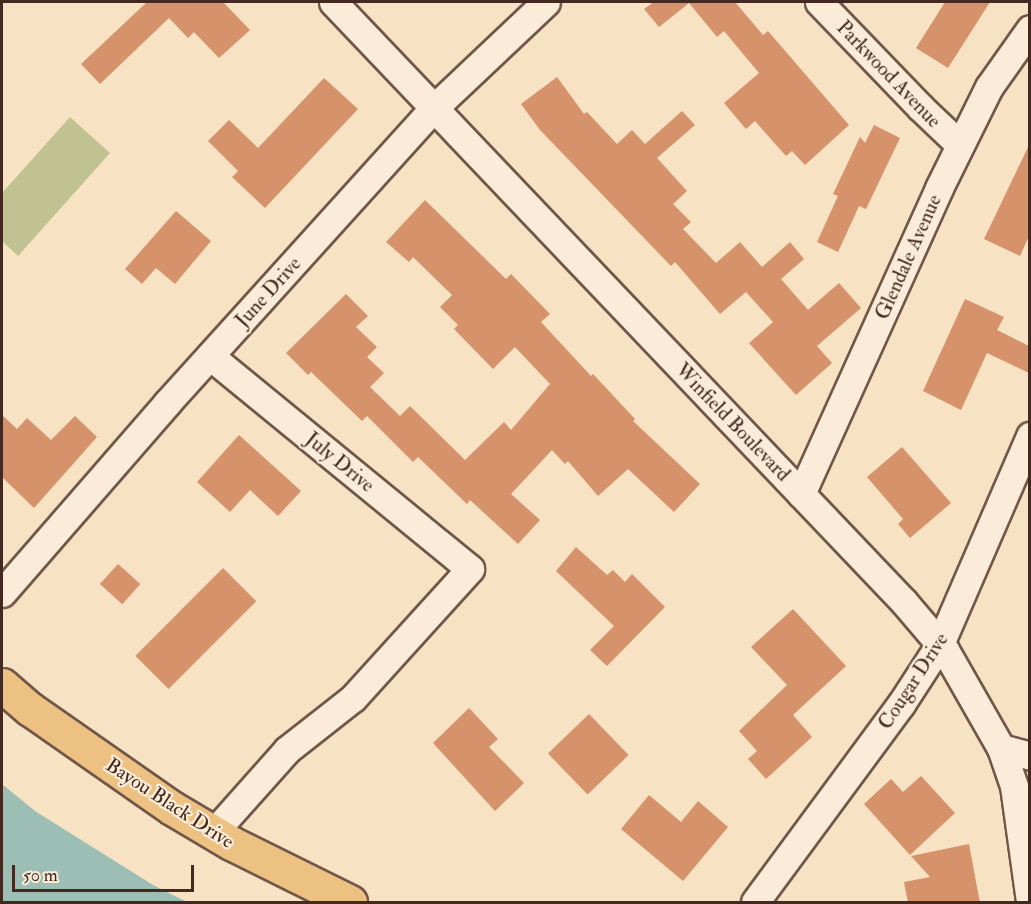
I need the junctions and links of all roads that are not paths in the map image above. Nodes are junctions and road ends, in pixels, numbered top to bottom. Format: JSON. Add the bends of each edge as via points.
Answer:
{"nodes":[{"id":1,"x":333,"y":2,"type":"edge"},
{"id":2,"x":546,"y":2,"type":"edge"},
{"id":3,"x":819,"y":2,"type":"edge"},
{"id":4,"x":1029,"y":29,"type":"edge"},
{"id":5,"x":434,"y":108,"type":"junction"},
{"id":6,"x":960,"y":145,"type":"junction"},
{"id":7,"x":210,"y":356,"type":"junction"},
{"id":8,"x":1029,"y":436,"type":"edge"},
{"id":9,"x":801,"y":494,"type":"junction"},
{"id":10,"x":2,"y":593,"type":"edge"},
{"id":11,"x":940,"y":644,"type":"junction"},
{"id":12,"x":2,"y":685,"type":"edge"},
{"id":13,"x":1001,"y":748,"type":"junction"},
{"id":14,"x":1029,"y":756,"type":"edge"},
{"id":15,"x":213,"y":833,"type":"junction"},
{"id":16,"x":1029,"y":901,"type":"edge"},
{"id":17,"x":350,"y":903,"type":"edge"},
{"id":18,"x":755,"y":903,"type":"edge"}],
"edges":[{"from":1,"to":5,"type":"street","name":"Winfield Boulevard"},
{"from":2,"to":5,"type":"street","name":"June Drive"},
{"from":3,"to":6,"type":"street","name":"Parkwood Avenue"},
{"from":4,"to":6,"type":"street","name":"Glendale Avenue","via":[[989,87]]},
{"from":5,"to":7,"type":"street","name":"June Drive"},
{"from":5,"to":9,"type":"street","name":"Winfield Boulevard"},
{"from":6,"to":9,"type":"street","name":"Glendale Avenue"},
{"from":7,"to":10,"type":"street","name":"June Drive"},
{"from":7,"to":15,"type":"street","name":"July Drive","via":[[470,568],[353,698],[287,750]]},
{"from":8,"to":11,"type":"street","name":"Cougar Drive"},
{"from":9,"to":11,"type":"street","name":"Winfield Boulevard"},
{"from":11,"to":13,"type":"street","name":"Winfield Boulevard"},
{"from":11,"to":18,"type":"street","name":"Cougar Drive","via":[[901,705]]},
{"from":12,"to":15,"type":"main road","name":"Bayou Black Drive","via":[[30,709]]},
{"from":13,"to":14,"type":"street"},
{"from":13,"to":16,"type":"street","name":"Winfield Boulevard","via":[[1014,786]]},
{"from":15,"to":17,"type":"main road","name":"Bayou Black Drive"}]}
